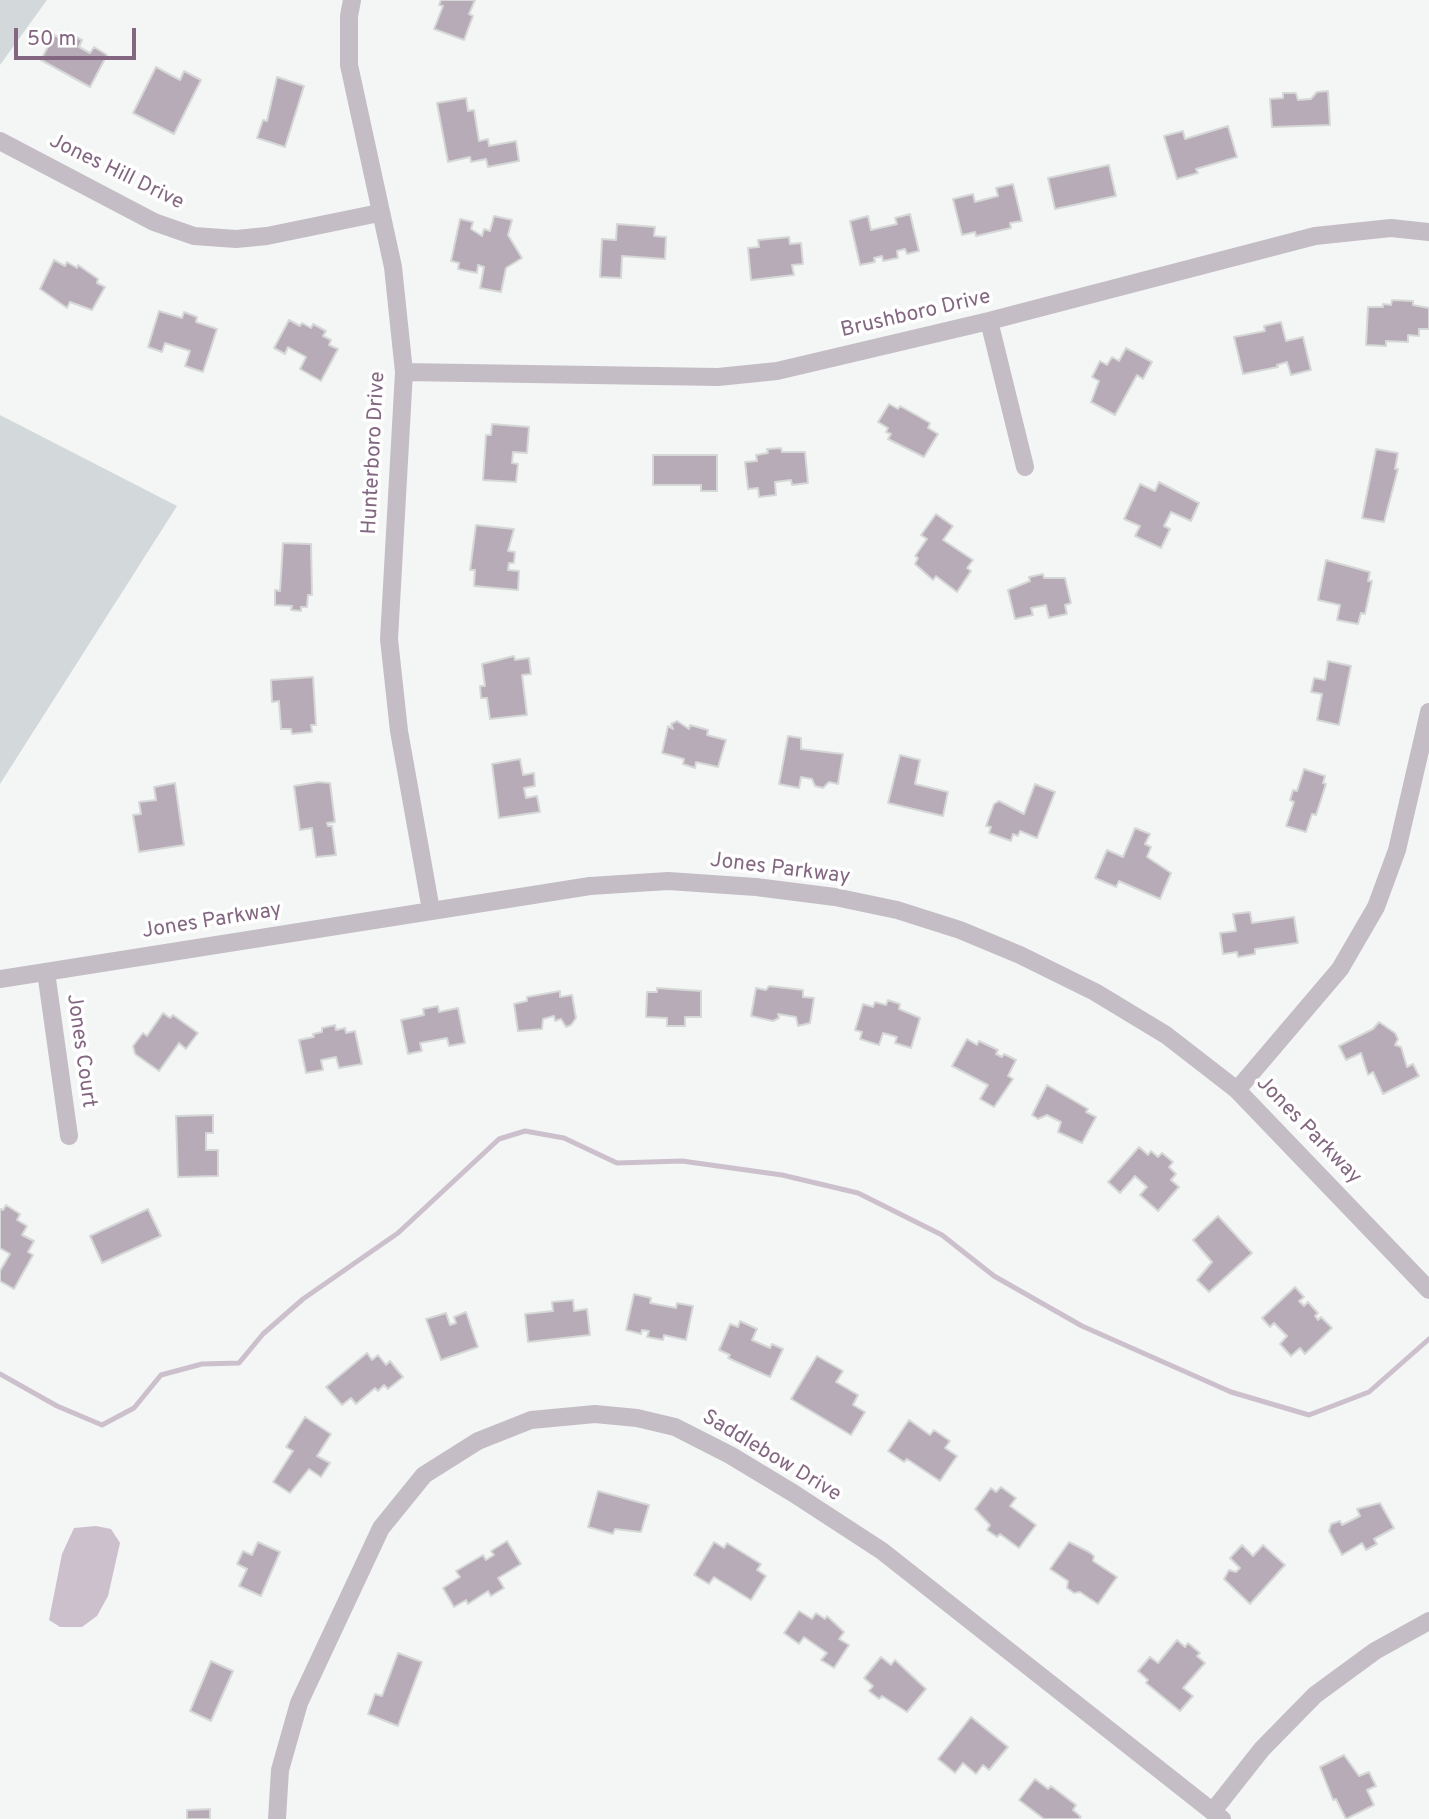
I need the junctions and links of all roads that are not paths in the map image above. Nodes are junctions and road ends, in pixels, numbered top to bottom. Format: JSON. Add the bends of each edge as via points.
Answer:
{"nodes":[{"id":1,"x":352,"y":0,"type":"edge"},
{"id":2,"x":0,"y":141,"type":"edge"},
{"id":3,"x":379,"y":213,"type":"junction"},
{"id":4,"x":1429,"y":232,"type":"edge"},
{"id":5,"x":989,"y":321,"type":"junction"},
{"id":6,"x":404,"y":372,"type":"junction"},
{"id":7,"x":1025,"y":467,"type":"dead end"},
{"id":8,"x":1429,"y":712,"type":"edge"},
{"id":9,"x":1425,"y":756,"type":"edge"},
{"id":10,"x":431,"y":910,"type":"junction"},
{"id":11,"x":46,"y":972,"type":"junction"},
{"id":12,"x":0,"y":979,"type":"edge"},
{"id":13,"x":1237,"y":1090,"type":"junction"},
{"id":14,"x":69,"y":1136,"type":"dead end"},
{"id":15,"x":1429,"y":1290,"type":"edge"},
{"id":16,"x":1429,"y":1621,"type":"edge"},
{"id":17,"x":1217,"y":1815,"type":"edge"},
{"id":18,"x":277,"y":1819,"type":"edge"}],
"edges":[{"from":1,"to":3,"type":"street","name":"Hunterboro Drive","via":[[349,65]]},
{"from":2,"to":3,"type":"street","name":"Jones Hill Drive","via":[[155,222],[194,236],[267,236]]},
{"from":3,"to":6,"type":"street","name":"Hunterboro Drive","via":[[393,267]]},
{"from":4,"to":5,"type":"street","name":"Brushboro Drive","via":[[1391,228],[1315,236]]},
{"from":5,"to":6,"type":"street","name":"Brushboro Drive","via":[[777,371],[732,377]]},
{"from":5,"to":7,"type":"street"},
{"from":6,"to":10,"type":"street","name":"Hunterboro Drive","via":[[389,639],[399,731]]},
{"from":8,"to":9,"type":"street"},
{"from":9,"to":13,"type":"street","via":[[1376,907],[1340,969]]},
{"from":10,"to":11,"type":"street","name":"Jones Parkway"},
{"from":10,"to":13,"type":"street","name":"Jones Parkway","via":[[590,886],[668,881],[756,887],[897,909],[984,940],[1096,992],[1166,1035]]},
{"from":11,"to":12,"type":"street","name":"Jones Parkway"},
{"from":11,"to":14,"type":"street","name":"Jones Court"},
{"from":13,"to":15,"type":"street","name":"Jones Parkway"},
{"from":16,"to":17,"type":"street","via":[[1375,1651],[1315,1695],[1262,1749]]},
{"from":17,"to":18,"type":"street","name":"Saddlebow Drive","via":[[882,1551],[793,1493],[675,1427],[595,1414],[531,1420],[478,1441],[424,1475],[381,1528],[299,1703],[280,1770]]}]}
